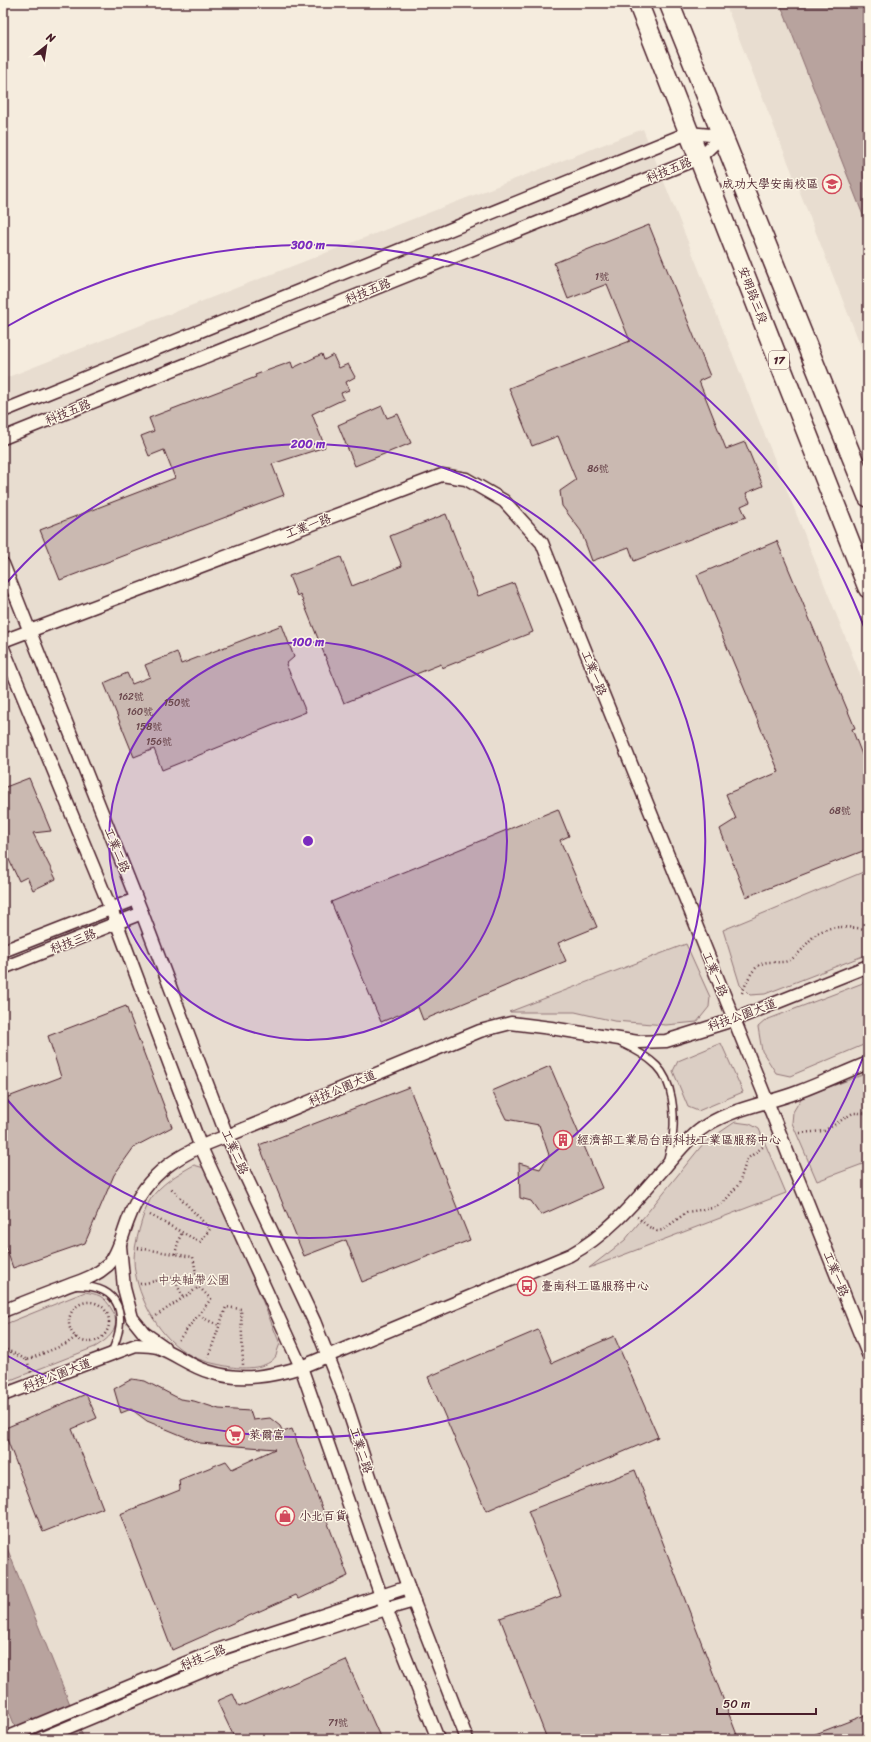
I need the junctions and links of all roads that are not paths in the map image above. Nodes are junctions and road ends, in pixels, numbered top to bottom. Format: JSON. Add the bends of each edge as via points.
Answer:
{"nodes":[{"id":1,"x":638,"y":3,"type":"edge"},
{"id":2,"x":669,"y":3,"type":"edge"},
{"id":3,"x":688,"y":133,"type":"junction"},
{"id":4,"x":722,"y":136,"type":"junction"},
{"id":5,"x":700,"y":158,"type":"junction"},
{"id":6,"x":3,"y":410,"type":"edge"},
{"id":7,"x":3,"y":438,"type":"edge"},
{"id":8,"x":868,"y":497,"type":"edge"},
{"id":9,"x":3,"y":564,"type":"edge"},
{"id":10,"x":868,"y":588,"type":"edge"},
{"id":11,"x":29,"y":631,"type":"junction"},
{"id":12,"x":3,"y":641,"type":"edge"},
{"id":13,"x":3,"y":648,"type":"edge"},
{"id":14,"x":136,"y":899,"type":"junction"},
{"id":15,"x":110,"y":909,"type":"junction"},
{"id":16,"x":142,"y":913,"type":"junction"},
{"id":17,"x":117,"y":924,"type":"junction"},
{"id":18,"x":3,"y":951,"type":"edge"},
{"id":19,"x":868,"y":966,"type":"edge"},
{"id":20,"x":3,"y":968,"type":"edge"},
{"id":21,"x":733,"y":1020,"type":"junction"},
{"id":22,"x":612,"y":1039,"type":"junction"},
{"id":23,"x":868,"y":1062,"type":"edge"},
{"id":24,"x":768,"y":1101,"type":"junction"},
{"id":25,"x":227,"y":1136,"type":"junction"},
{"id":26,"x":200,"y":1145,"type":"junction"},
{"id":27,"x":666,"y":1167,"type":"junction"},
{"id":28,"x":120,"y":1243,"type":"junction"},
{"id":29,"x":65,"y":1286,"type":"junction"},
{"id":30,"x":3,"y":1311,"type":"edge"},
{"id":31,"x":868,"y":1354,"type":"edge"},
{"id":32,"x":110,"y":1355,"type":"junction"},
{"id":33,"x":327,"y":1356,"type":"junction"},
{"id":34,"x":185,"y":1362,"type":"junction"},
{"id":35,"x":301,"y":1367,"type":"junction"},
{"id":36,"x":3,"y":1395,"type":"edge"},
{"id":37,"x":408,"y":1587,"type":"junction"},
{"id":38,"x":381,"y":1596,"type":"junction"},
{"id":39,"x":414,"y":1601,"type":"junction"},
{"id":40,"x":386,"y":1609,"type":"junction"},
{"id":41,"x":3,"y":1739,"type":"edge"},
{"id":42,"x":40,"y":1739,"type":"edge"},
{"id":43,"x":438,"y":1739,"type":"edge"},
{"id":44,"x":467,"y":1739,"type":"edge"}],
"edges":[{"from":1,"to":3,"type":"main road","name":"安明路三段","number":"17"},
{"from":2,"to":4,"type":"main road"},
{"from":3,"to":4,"type":"street"},
{"from":3,"to":5,"type":"main road","name":"安明路三段","number":"17"},
{"from":3,"to":6,"type":"street"},
{"from":4,"to":5,"type":"street","name":"科技五路"},
{"from":4,"to":8,"type":"main road"},
{"from":5,"to":7,"type":"street","name":"科技五路"},
{"from":5,"to":10,"type":"main road","name":"安明路三段","number":"17"},
{"from":9,"to":11,"type":"street","name":"工業二路"},
{"from":11,"to":12,"type":"street","name":"工業一路"},
{"from":11,"to":14,"type":"street","name":"工業二路"},
{"from":11,"to":21,"type":"street","name":"工業一路","via":[[442,475],[466,479],[504,501],[542,543]]},
{"from":13,"to":15,"type":"street"},
{"from":14,"to":15,"type":"street","name":"科技三路"},
{"from":14,"to":16,"type":"street","name":"工業二路"},
{"from":15,"to":17,"type":"street"},
{"from":15,"to":18,"type":"street","name":"科技三路"},
{"from":16,"to":17,"type":"street","name":"科技三路"},
{"from":16,"to":25,"type":"street","name":"工業二路"},
{"from":17,"to":20,"type":"street","name":"科技三路"},
{"from":17,"to":26,"type":"street"},
{"from":19,"to":21,"type":"street","name":"科技公園大道"},
{"from":21,"to":22,"type":"street","name":"科技公園大道","via":[[666,1041],[638,1042]]},
{"from":21,"to":24,"type":"street","name":"工業一路"},
{"from":22,"to":25,"type":"street","name":"科技公園大道","via":[[511,1023],[480,1031]]},
{"from":22,"to":27,"type":"lane","name":"科技公園大道","via":[[647,1058],[658,1067],[666,1080],[672,1099],[673,1135]]},
{"from":23,"to":24,"type":"street","name":"科技公園大道","via":[[797,1092]]},
{"from":24,"to":27,"type":"street","name":"科技公園大道","via":[[714,1120],[699,1131]]},
{"from":24,"to":31,"type":"street","name":"工業一路"},
{"from":25,"to":26,"type":"street","name":"科技公園大道"},
{"from":25,"to":33,"type":"street","name":"工業二路","via":[[314,1321]]},
{"from":26,"to":28,"type":"street","name":"科技公園大道","via":[[155,1175],[140,1192]]},
{"from":26,"to":35,"type":"street"},
{"from":27,"to":33,"type":"street","name":"科技公園大道","via":[[628,1210],[588,1245],[570,1255]]},
{"from":28,"to":29,"type":"street","name":"科技公園大道","via":[[109,1264],[88,1279]]},
{"from":28,"to":34,"type":"street","name":"科技公園大道","via":[[124,1288],[132,1318],[144,1333]]},
{"from":29,"to":30,"type":"street","name":"科技公園大道"},
{"from":29,"to":32,"type":"lane","name":"科技公園大道","via":[[102,1289],[114,1300],[120,1314],[120,1327],[118,1339]]},
{"from":32,"to":34,"type":"street","name":"科技公園大道","via":[[136,1345],[159,1348]]},
{"from":32,"to":36,"type":"street","name":"科技公園大道"},
{"from":33,"to":35,"type":"street","name":"科技公園大道"},
{"from":33,"to":37,"type":"street","name":"工業二路","via":[[344,1397]]},
{"from":34,"to":35,"type":"street","name":"科技公園大道","via":[[211,1373],[238,1377],[268,1376]]},
{"from":35,"to":38,"type":"street"},
{"from":37,"to":38,"type":"street","name":"科技二路"},
{"from":37,"to":39,"type":"street","name":"工業二路"},
{"from":38,"to":40,"type":"street"},
{"from":38,"to":41,"type":"street","name":"科技二路","via":[[217,1650]]},
{"from":39,"to":40,"type":"street","name":"科技二路"},
{"from":39,"to":44,"type":"street","name":"工業二路"},
{"from":40,"to":42,"type":"street","name":"科技二路","via":[[222,1663]]},
{"from":40,"to":43,"type":"street"}]}
